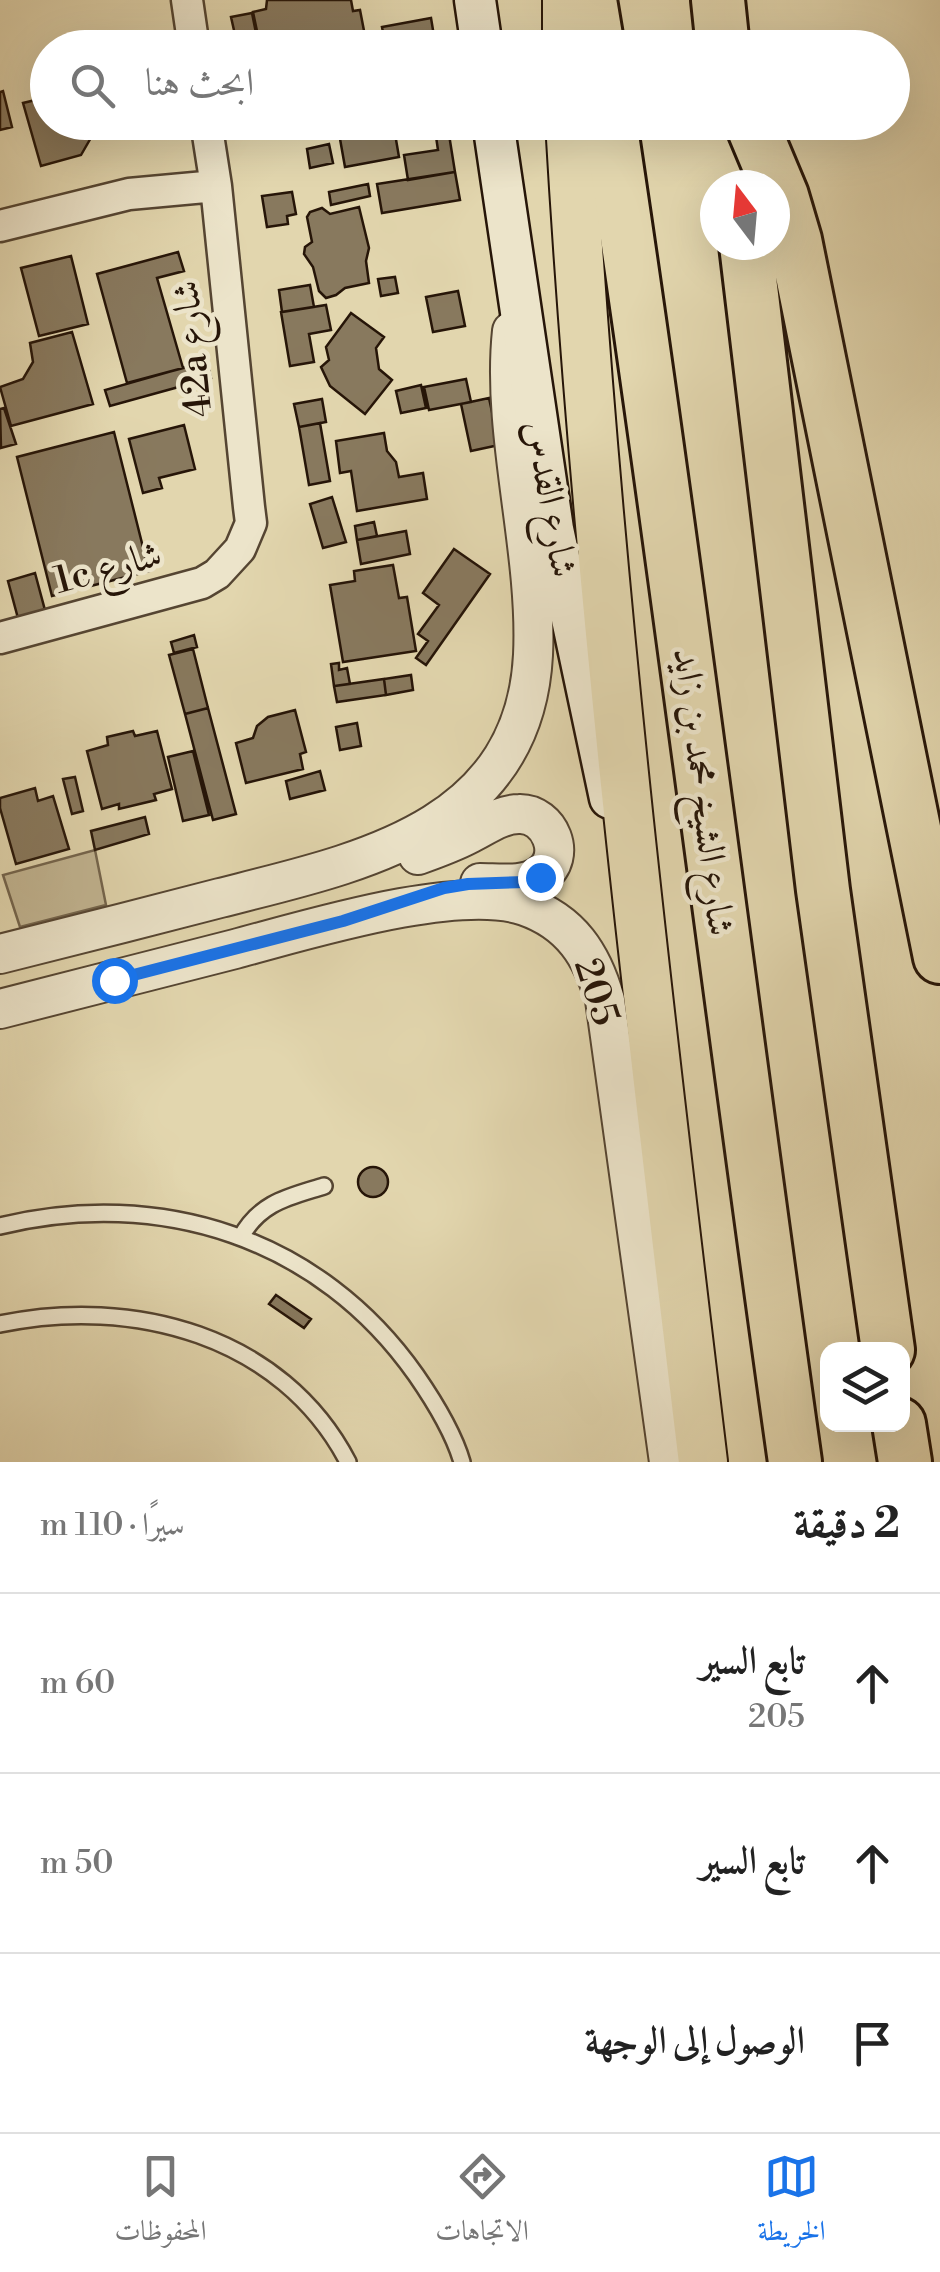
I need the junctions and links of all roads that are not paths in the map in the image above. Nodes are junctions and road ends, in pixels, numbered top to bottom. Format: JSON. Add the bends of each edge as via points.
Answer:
{"nodes":[{"id":1,"x":187,"y":0,"type":"edge"},
{"id":2,"x":474,"y":0,"type":"edge"},
{"id":3,"x":568,"y":0,"type":"edge"},
{"id":4,"x":590,"y":0,"type":"edge"},
{"id":5,"x":718,"y":0,"type":"edge"},
{"id":6,"x":191,"y":30,"type":"edge"},
{"id":7,"x":479,"y":30,"type":"edge"},
{"id":8,"x":567,"y":30,"type":"edge"},
{"id":9,"x":595,"y":30,"type":"edge"},
{"id":10,"x":721,"y":30,"type":"edge"},
{"id":11,"x":209,"y":140,"type":"edge"},
{"id":12,"x":496,"y":140,"type":"edge"},
{"id":13,"x":571,"y":140,"type":"edge"},
{"id":14,"x":613,"y":140,"type":"edge"},
{"id":15,"x":734,"y":140,"type":"edge"},
{"id":16,"x":759,"y":140,"type":"edge"},
{"id":17,"x":737,"y":170,"type":"edge"},
{"id":18,"x":214,"y":175,"type":"junction"},
{"id":19,"x":0,"y":224,"type":"edge"},
{"id":20,"x":748,"y":260,"type":"edge"},
{"id":21,"x":518,"y":294,"type":"junction"},
{"id":22,"x":230,"y":562,"type":"joint"},
{"id":23,"x":0,"y":638,"type":"edge"},
{"id":24,"x":331,"y":870,"type":"junction"},
{"id":25,"x":632,"y":871,"type":"junction"},
{"id":26,"x":343,"y":921,"type":"junction"},
{"id":27,"x":939,"y":944,"type":"edge"},
{"id":28,"x":0,"y":954,"type":"edge"},
{"id":29,"x":0,"y":1009,"type":"edge"},
{"id":30,"x":324,"y":1186,"type":"dead end"},
{"id":31,"x":0,"y":1226,"type":"edge"},
{"id":32,"x":242,"y":1237,"type":"junction"},
{"id":33,"x":0,"y":1324,"type":"edge"},
{"id":34,"x":887,"y":1342,"type":"edge"},
{"id":35,"x":901,"y":1432,"type":"edge"},
{"id":36,"x":348,"y":1462,"type":"edge"},
{"id":37,"x":462,"y":1462,"type":"edge"},
{"id":38,"x":669,"y":1462,"type":"edge"},
{"id":39,"x":703,"y":1462,"type":"edge"},
{"id":40,"x":795,"y":1462,"type":"edge"},
{"id":41,"x":905,"y":1462,"type":"edge"}],
"edges":[{"from":1,"to":6,"type":"street"},
{"from":2,"to":7,"type":"main road"},
{"from":3,"to":8,"type":"highway"},
{"from":4,"to":9,"type":"highway"},
{"from":5,"to":10,"type":"highway"},
{"from":11,"to":18,"type":"street","name":"42a شارع"},
{"from":12,"to":21,"type":"main road","name":"شارع القدس"},
{"from":13,"to":25,"type":"highway","via":[[586,381]]},
{"from":14,"to":40,"type":"highway","name":"شارع الشيخ محمد بن زايد"},
{"from":15,"to":17,"type":"highway"},
{"from":16,"to":27,"type":"highway","via":[[795,240]]},
{"from":18,"to":19,"type":"street"},
{"from":18,"to":22,"type":"street","name":"42a شارع","via":[[251,523]]},
{"from":20,"to":34,"type":"highway","via":[[822,890]]},
{"from":21,"to":24,"type":"street","via":[[510,375],[533,626],[532,659],[512,739],[462,805],[418,836]]},
{"from":21,"to":25,"type":"main road","name":"شارع القدس","via":[[553,528],[600,756]]},
{"from":22,"to":23,"type":"street","name":"1c شارع","via":[[185,589]]},
{"from":24,"to":26,"type":"street","via":[[414,856],[516,814],[543,822],[554,845],[540,877],[444,888]]},
{"from":24,"to":28,"type":"street"},
{"from":25,"to":39,"type":"highway"},
{"from":26,"to":29,"type":"street","name":"205"},
{"from":26,"to":38,"type":"street","name":"205","via":[[454,900],[506,901],[560,924],[585,949],[610,1026]]},
{"from":30,"to":32,"type":"lane","via":[[264,1207]]},
{"from":31,"to":32,"type":"lane","via":[[126,1212]]},
{"from":32,"to":37,"type":"lane","via":[[290,1260],[361,1312],[434,1402]]},
{"from":33,"to":36,"type":"lane","via":[[114,1314],[193,1333],[272,1374],[337,1440]]},
{"from":35,"to":41,"type":"highway"}]}
